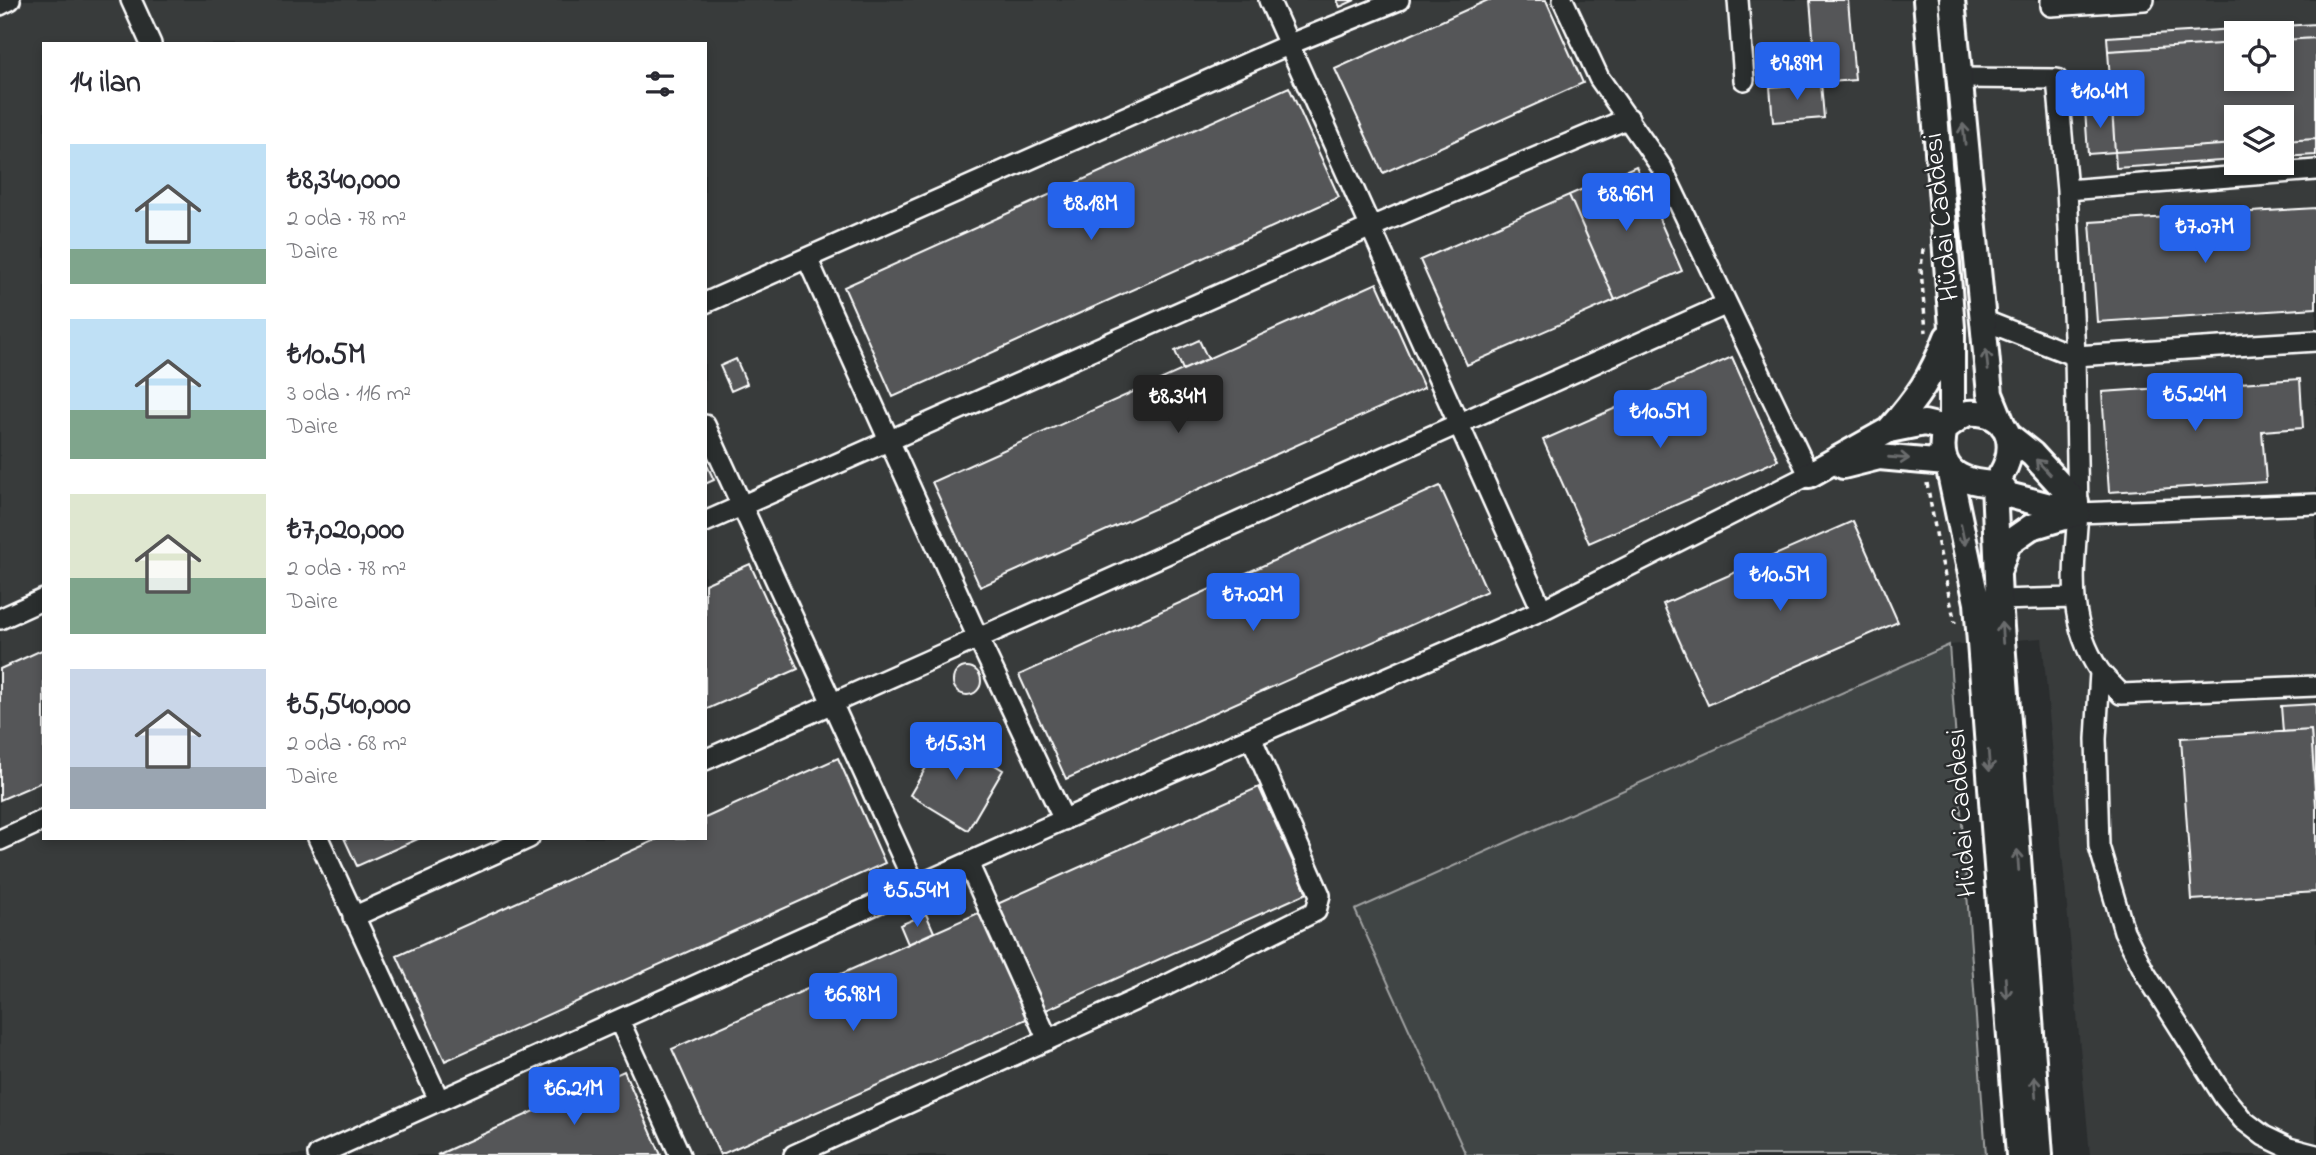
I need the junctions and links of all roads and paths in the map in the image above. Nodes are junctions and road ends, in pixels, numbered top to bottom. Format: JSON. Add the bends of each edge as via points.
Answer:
{"nodes":[{"id":1,"x":10,"y":0,"type":"edge"},
{"id":2,"x":131,"y":0,"type":"edge"},
{"id":3,"x":1269,"y":0,"type":"edge"},
{"id":4,"x":1399,"y":0,"type":"edge"},
{"id":5,"x":1563,"y":0,"type":"edge"},
{"id":6,"x":1738,"y":0,"type":"edge"},
{"id":7,"x":1927,"y":0,"type":"edge"},
{"id":8,"x":1952,"y":0,"type":"edge"},
{"id":9,"x":2051,"y":0,"type":"edge"},
{"id":10,"x":2144,"y":0,"type":"edge"},
{"id":11,"x":0,"y":5,"type":"edge"},
{"id":12,"x":150,"y":42,"type":"edge"},
{"id":13,"x":1290,"y":44,"type":"junction"},
{"id":14,"x":1958,"y":78,"type":"junction"},
{"id":15,"x":1744,"y":80,"type":"dead end"},
{"id":16,"x":1629,"y":118,"type":"junction"},
{"id":17,"x":2316,"y":170,"type":"edge"},
{"id":18,"x":2067,"y":190,"type":"junction"},
{"id":19,"x":1371,"y":227,"type":"junction"},
{"id":20,"x":807,"y":258,"type":"junction"},
{"id":21,"x":707,"y":302,"type":"edge"},
{"id":22,"x":1727,"y":304,"type":"junction"},
{"id":23,"x":1983,"y":320,"type":"junction"},
{"id":24,"x":1952,"y":327,"type":"junction"},
{"id":25,"x":2316,"y":341,"type":"edge"},
{"id":26,"x":2075,"y":356,"type":"junction"},
{"id":27,"x":1459,"y":424,"type":"junction"},
{"id":28,"x":1949,"y":425,"type":"junction"},
{"id":29,"x":1889,"y":429,"type":"junction"},
{"id":30,"x":707,"y":430,"type":"edge"},
{"id":31,"x":2006,"y":430,"type":"junction"},
{"id":32,"x":889,"y":441,"type":"junction"},
{"id":33,"x":1947,"y":466,"type":"junction"},
{"id":34,"x":1809,"y":475,"type":"junction"},
{"id":35,"x":1996,"y":482,"type":"junction"},
{"id":36,"x":2316,"y":504,"type":"edge"},
{"id":37,"x":741,"y":506,"type":"junction"},
{"id":38,"x":2077,"y":507,"type":"junction"},
{"id":39,"x":707,"y":521,"type":"edge"},
{"id":40,"x":1998,"y":573,"type":"junction"},
{"id":41,"x":2074,"y":598,"type":"junction"},
{"id":42,"x":42,"y":600,"type":"edge"},
{"id":43,"x":1999,"y":600,"type":"junction"},
{"id":44,"x":1542,"y":610,"type":"junction"},
{"id":45,"x":0,"y":619,"type":"edge"},
{"id":46,"x":978,"y":638,"type":"junction"},
{"id":47,"x":2100,"y":672,"type":"junction"},
{"id":48,"x":2316,"y":686,"type":"edge"},
{"id":49,"x":831,"y":703,"type":"junction"},
{"id":50,"x":1251,"y":737,"type":"junction"},
{"id":51,"x":707,"y":759,"type":"edge"},
{"id":52,"x":1064,"y":820,"type":"junction"},
{"id":53,"x":42,"y":821,"type":"edge"},
{"id":54,"x":0,"y":840,"type":"edge"},
{"id":55,"x":319,"y":840,"type":"edge"},
{"id":56,"x":525,"y":840,"type":"edge"},
{"id":57,"x":968,"y":863,"type":"junction"},
{"id":58,"x":916,"y":887,"type":"junction"},
{"id":59,"x":353,"y":917,"type":"junction"},
{"id":60,"x":618,"y":1020,"type":"junction"},
{"id":61,"x":1048,"y":1040,"type":"junction"},
{"id":62,"x":439,"y":1100,"type":"junction"},
{"id":63,"x":318,"y":1155,"type":"edge"},
{"id":64,"x":680,"y":1155,"type":"edge"},
{"id":65,"x":794,"y":1155,"type":"edge"},
{"id":66,"x":2019,"y":1155,"type":"edge"},
{"id":67,"x":2040,"y":1155,"type":"edge"},
{"id":68,"x":2316,"y":1155,"type":"edge"}],
"edges":[{"from":1,"to":11,"type":"street"},
{"from":2,"to":12,"type":"street"},
{"from":3,"to":13,"type":"street"},
{"from":4,"to":13,"type":"street"},
{"from":5,"to":16,"type":"street","via":[[1599,78]]},
{"from":6,"to":15,"type":"street"},
{"from":7,"to":24,"type":"street","name":"Hüdai Caddesi"},
{"from":8,"to":14,"type":"street","name":"Hüdai Caddesi"},
{"from":9,"to":10,"type":"street","via":[[2051,6]]},
{"from":13,"to":19,"type":"street"},
{"from":13,"to":20,"type":"street"},
{"from":14,"to":18,"type":"street","via":[[2057,79]]},
{"from":23,"to":14,"type":"street","name":"Hüdai Caddesi","one_way":true},
{"from":16,"to":19,"type":"street"},
{"from":16,"to":22,"type":"street","via":[[1662,168]]},
{"from":17,"to":18,"type":"street"},
{"from":18,"to":26,"type":"street"},
{"from":19,"to":27,"type":"street"},
{"from":19,"to":32,"type":"street"},
{"from":20,"to":21,"type":"street"},
{"from":20,"to":32,"type":"street"},
{"from":22,"to":27,"type":"street"},
{"from":22,"to":34,"type":"street"},
{"from":23,"to":26,"type":"street"},
{"from":31,"to":23,"type":"street","name":"Hüdai Caddesi","one_way":true,"via":[[1990,394]]},
{"from":24,"to":28,"type":"street","name":"Hüdai Caddesi"},
{"from":24,"to":29,"type":"street","via":[[1918,397]]},
{"from":25,"to":26,"type":"street"},
{"from":26,"to":38,"type":"street"},
{"from":27,"to":44,"type":"street"},
{"from":27,"to":46,"type":"street"},
{"from":28,"to":29,"type":"street"},
{"from":28,"to":31,"type":"street","via":[[1968,413],[1978,413],[1996,419]]},
{"from":28,"to":33,"type":"street","via":[[1942,450]]},
{"from":29,"to":34,"type":"street"},
{"from":30,"to":37,"type":"street"},
{"from":31,"to":35,"type":"street","via":[[2008,464]]},
{"from":38,"to":31,"type":"street","one_way":true},
{"from":32,"to":37,"type":"street"},
{"from":32,"to":46,"type":"street"},
{"from":34,"to":33,"type":"street","one_way":true,"via":[[1879,457]]},
{"from":33,"to":35,"type":"street","via":[[1969,481]]},
{"from":33,"to":66,"type":"street","name":"Hüdai Caddesi","one_way":true,"via":[[1977,603]]},
{"from":34,"to":44,"type":"street"},
{"from":35,"to":38,"type":"street","via":[[2008,495]]},
{"from":35,"to":40,"type":"street","name":"Hüdai Caddesi"},
{"from":36,"to":38,"type":"street"},
{"from":37,"to":39,"type":"street"},
{"from":37,"to":49,"type":"street"},
{"from":38,"to":40,"type":"street","via":[[2008,542]]},
{"from":38,"to":41,"type":"street"},
{"from":40,"to":43,"type":"street","name":"Hüdai Caddesi"},
{"from":41,"to":43,"type":"street"},
{"from":41,"to":47,"type":"street","via":[[2081,637]]},
{"from":42,"to":45,"type":"street"},
{"from":67,"to":43,"type":"street","name":"Hüdai Caddesi","one_way":true},
{"from":44,"to":50,"type":"street"},
{"from":46,"to":49,"type":"street"},
{"from":46,"to":52,"type":"street"},
{"from":47,"to":48,"type":"street","via":[[2121,694]]},
{"from":47,"to":68,"type":"street","via":[[2096,739],[2099,846],[2124,931],[2145,972],[2243,1120],[2289,1148]]},
{"from":49,"to":51,"type":"street"},
{"from":49,"to":58,"type":"street"},
{"from":50,"to":52,"type":"street"},
{"from":50,"to":61,"type":"street","via":[[1320,895],[1316,911]]},
{"from":52,"to":57,"type":"street"},
{"from":53,"to":54,"type":"street"},
{"from":55,"to":59,"type":"street"},
{"from":56,"to":59,"type":"street"},
{"from":57,"to":58,"type":"street"},
{"from":57,"to":61,"type":"street"},
{"from":58,"to":60,"type":"street"},
{"from":59,"to":62,"type":"street"},
{"from":60,"to":62,"type":"street"},
{"from":60,"to":64,"type":"street"},
{"from":61,"to":65,"type":"street"},
{"from":62,"to":63,"type":"street"}]}
